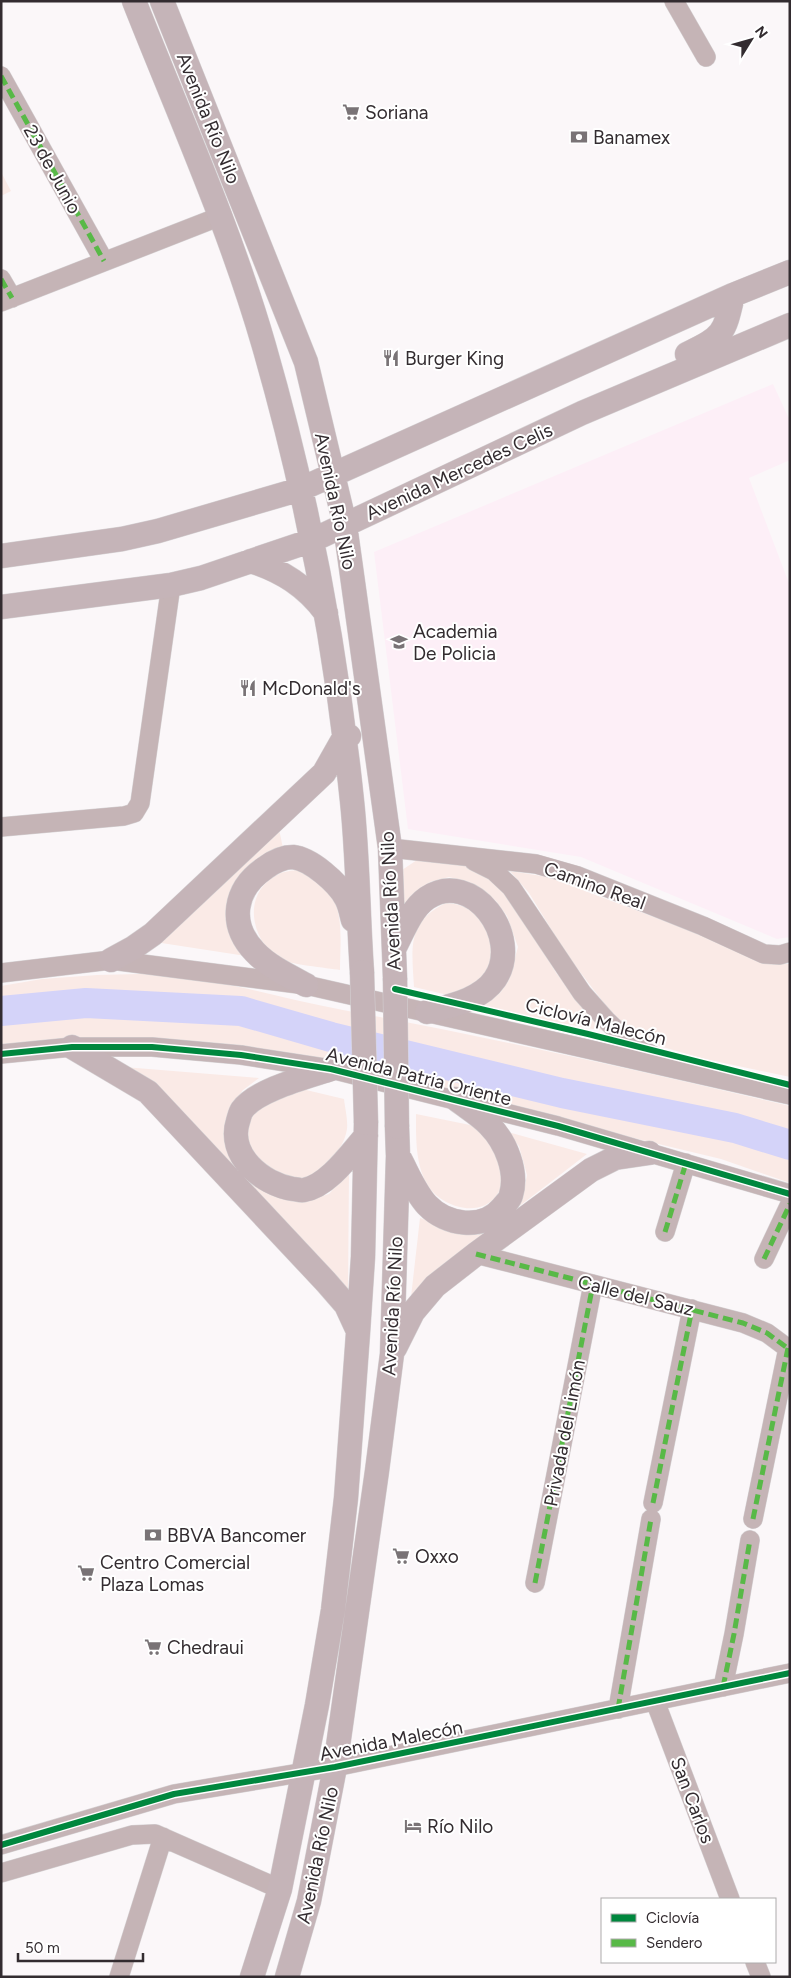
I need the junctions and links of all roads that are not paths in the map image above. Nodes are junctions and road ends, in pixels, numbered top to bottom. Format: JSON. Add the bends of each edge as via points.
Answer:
{"nodes":[{"id":1,"x":134,"y":1,"type":"edge"},
{"id":2,"x":162,"y":1,"type":"edge"},
{"id":3,"x":674,"y":1,"type":"edge"},
{"id":4,"x":706,"y":56,"type":"dead end"},
{"id":5,"x":1,"y":76,"type":"edge"},
{"id":6,"x":221,"y":216,"type":"junction"},
{"id":7,"x":104,"y":261,"type":"junction"},
{"id":8,"x":790,"y":272,"type":"edge"},
{"id":9,"x":1,"y":279,"type":"edge"},
{"id":10,"x":733,"y":296,"type":"junction"},
{"id":11,"x":7,"y":300,"type":"edge"},
{"id":12,"x":790,"y":325,"type":"edge"},
{"id":13,"x":582,"y":413,"type":"junction"},
{"id":14,"x":332,"y":475,"type":"junction"},
{"id":15,"x":301,"y":489,"type":"junction"},
{"id":16,"x":345,"y":525,"type":"junction"},
{"id":17,"x":313,"y":540,"type":"junction"},
{"id":18,"x":1,"y":556,"type":"edge"},
{"id":19,"x":251,"y":561,"type":"junction"},
{"id":20,"x":171,"y":585,"type":"junction"},
{"id":21,"x":1,"y":607,"type":"edge"},
{"id":22,"x":326,"y":613,"type":"junction"},
{"id":23,"x":374,"y":734,"type":"junction"},
{"id":24,"x":345,"y":736,"type":"junction"},
{"id":25,"x":1,"y":828,"type":"edge"},
{"id":26,"x":390,"y":848,"type":"junction"},
{"id":27,"x":466,"y":856,"type":"junction"},
{"id":28,"x":360,"y":942,"type":"junction"},
{"id":29,"x":394,"y":949,"type":"junction"},
{"id":30,"x":790,"y":952,"type":"edge"},
{"id":31,"x":111,"y":960,"type":"junction"},
{"id":32,"x":1,"y":973,"type":"edge"},
{"id":33,"x":306,"y":985,"type":"junction"},
{"id":34,"x":427,"y":1012,"type":"junction"},
{"id":35,"x":72,"y":1047,"type":"junction"},
{"id":36,"x":1,"y":1054,"type":"edge"},
{"id":37,"x":331,"y":1068,"type":"junction"},
{"id":38,"x":682,"y":1070,"type":"junction"},
{"id":39,"x":790,"y":1095,"type":"edge"},
{"id":40,"x":456,"y":1099,"type":"junction"},
{"id":41,"x":366,"y":1129,"type":"junction"},
{"id":42,"x":649,"y":1152,"type":"junction"},
{"id":43,"x":398,"y":1156,"type":"junction"},
{"id":44,"x":686,"y":1163,"type":"junction"},
{"id":45,"x":790,"y":1194,"type":"edge"},
{"id":46,"x":790,"y":1204,"type":"edge"},
{"id":47,"x":665,"y":1232,"type":"dead end"},
{"id":48,"x":476,"y":1254,"type":"junction"},
{"id":49,"x":764,"y":1259,"type":"dead end"},
{"id":50,"x":593,"y":1284,"type":"junction"},
{"id":51,"x":692,"y":1309,"type":"junction"},
{"id":52,"x":358,"y":1333,"type":"junction"},
{"id":53,"x":789,"y":1349,"type":"edge"},
{"id":54,"x":392,"y":1354,"type":"junction"},
{"id":55,"x":753,"y":1519,"type":"dead end"},
{"id":56,"x":750,"y":1540,"type":"dead end"},
{"id":57,"x":535,"y":1582,"type":"dead end"},
{"id":58,"x":790,"y":1673,"type":"edge"},
{"id":59,"x":723,"y":1687,"type":"junction"},
{"id":60,"x":655,"y":1701,"type":"junction"},
{"id":61,"x":618,"y":1709,"type":"junction"},
{"id":62,"x":335,"y":1767,"type":"junction"},
{"id":63,"x":303,"y":1772,"type":"junction"},
{"id":64,"x":162,"y":1837,"type":"junction"},
{"id":65,"x":1,"y":1845,"type":"edge"},
{"id":66,"x":1,"y":1873,"type":"edge"},
{"id":67,"x":280,"y":1889,"type":"junction"},
{"id":68,"x":730,"y":1898,"type":"edge"},
{"id":69,"x":755,"y":1963,"type":"edge"},
{"id":70,"x":119,"y":1977,"type":"edge"},
{"id":71,"x":252,"y":1977,"type":"edge"},
{"id":72,"x":287,"y":1977,"type":"edge"},
{"id":73,"x":761,"y":1977,"type":"edge"}],
"edges":[{"from":1,"to":6,"type":"main road","name":"Avenida Río Nilo"},
{"from":2,"to":14,"type":"main road","name":"Avenida Río Nilo","via":[[306,362]]},
{"from":3,"to":4,"type":"street"},
{"from":5,"to":7,"type":"street","name":"23 de Junio"},
{"from":6,"to":7,"type":"street"},
{"from":6,"to":15,"type":"main road","name":"Avenida Río Nilo","via":[[264,345]]},
{"from":7,"to":11,"type":"street"},
{"from":8,"to":10,"type":"main road"},
{"from":9,"to":11,"type":"street"},
{"from":10,"to":13,"type":"main road","via":[[722,332],[708,344],[605,392]]},
{"from":10,"to":14,"type":"main road"},
{"from":12,"to":13,"type":"main road","name":"Avenida Mercedes Celis"},
{"from":13,"to":16,"type":"main road","name":"Avenida Mercedes Celis"},
{"from":14,"to":15,"type":"main road"},
{"from":14,"to":16,"type":"main road","name":"Avenida Río Nilo"},
{"from":15,"to":17,"type":"main road","name":"Avenida Río Nilo"},
{"from":15,"to":18,"type":"main road","via":[[158,531]]},
{"from":16,"to":17,"type":"main road","name":"Avenida Mercedes Celis"},
{"from":16,"to":23,"type":"main road","name":"Avenida Río Nilo"},
{"from":17,"to":19,"type":"main road","name":"Avenida Mercedes Celis"},
{"from":17,"to":22,"type":"main road","name":"Avenida Río Nilo"},
{"from":19,"to":20,"type":"main road","name":"Avenida Mercedes Celis"},
{"from":19,"to":22,"type":"main road","via":[[292,579]]},
{"from":20,"to":21,"type":"main road","name":"Avenida Mercedes Celis"},
{"from":20,"to":25,"type":"street","via":[[140,803],[134,812],[124,816]]},
{"from":22,"to":24,"type":"main road","name":"Avenida Río Nilo"},
{"from":23,"to":24,"type":"main road"},
{"from":23,"to":26,"type":"main road","name":"Avenida Río Nilo"},
{"from":24,"to":28,"type":"main road","name":"Avenida Río Nilo","via":[[353,804]]},
{"from":24,"to":31,"type":"main road","via":[[324,773],[152,934]]},
{"from":26,"to":27,"type":"street","name":"Camino Real"},
{"from":26,"to":29,"type":"main road","name":"Avenida Río Nilo"},
{"from":27,"to":30,"type":"street","name":"Camino Real","via":[[536,864],[570,874],[704,926],[764,954]]},
{"from":27,"to":38,"type":"street","via":[[494,871],[511,887],[582,993],[612,1026],[631,1044]]},
{"from":28,"to":33,"type":"main road","via":[[346,898],[331,879],[309,862],[293,858],[276,860],[260,872],[244,888],[237,908],[240,932],[255,953]]},
{"from":28,"to":41,"type":"main road","name":"Avenida Río Nilo","bridge":true},
{"from":29,"to":34,"type":"main road","via":[[418,905],[439,893],[450,891],[472,897],[490,912],[496,922],[501,933],[503,955],[495,980],[471,998]]},
{"from":29,"to":43,"type":"main road","name":"Avenida Río Nilo","bridge":true},
{"from":31,"to":32,"type":"street"},
{"from":31,"to":33,"type":"street"},
{"from":33,"to":34,"type":"street"},
{"from":34,"to":38,"type":"street"},
{"from":35,"to":36,"type":"street","name":"Avenida Patria Oriente"},
{"from":35,"to":37,"type":"street","name":"Avenida Patria Oriente","via":[[152,1047],[241,1054]]},
{"from":35,"to":52,"type":"main road","via":[[148,1092],[341,1299]]},
{"from":37,"to":40,"type":"street","name":"Avenida Patria Oriente"},
{"from":37,"to":41,"type":"main road","via":[[261,1094],[242,1110],[235,1131],[241,1155],[256,1173],[279,1186],[303,1190],[322,1182],[341,1164]]},
{"from":38,"to":39,"type":"street"},
{"from":40,"to":42,"type":"street","name":"Avenida Patria Oriente"},
{"from":40,"to":43,"type":"main road","via":[[489,1125],[505,1150],[514,1174],[510,1197],[498,1212],[483,1221],[462,1223],[445,1219],[427,1205]]},
{"from":41,"to":52,"type":"main road","name":"Avenida Río Nilo"},
{"from":42,"to":44,"type":"street","name":"Avenida Patria Oriente"},
{"from":42,"to":48,"type":"main road","via":[[615,1158],[591,1170]]},
{"from":43,"to":54,"type":"main road","name":"Avenida Río Nilo"},
{"from":44,"to":45,"type":"street","name":"Avenida Patria Oriente"},
{"from":44,"to":47,"type":"street"},
{"from":46,"to":49,"type":"street"},
{"from":48,"to":50,"type":"street","name":"Calle del Sauz"},
{"from":48,"to":54,"type":"main road","via":[[435,1286],[413,1312]]},
{"from":50,"to":51,"type":"street","name":"Calle del Sauz"},
{"from":50,"to":57,"type":"street","name":"Privada del Limón"},
{"from":51,"to":53,"type":"street","name":"Calle del Sauz","via":[[743,1323],[767,1333]]},
{"from":51,"to":61,"type":"street","via":[[652,1511]]},
{"from":52,"to":63,"type":"main road","name":"Avenida Río Nilo","via":[[346,1498],[333,1610]]},
{"from":53,"to":55,"type":"street"},
{"from":54,"to":62,"type":"main road","name":"Avenida Río Nilo"},
{"from":56,"to":59,"type":"street"},
{"from":58,"to":59,"type":"street","name":"Avenida Malecón"},
{"from":59,"to":60,"type":"street","name":"Avenida Malecón"},
{"from":60,"to":61,"type":"street","name":"Avenida Malecón"},
{"from":60,"to":68,"type":"street","name":"San Carlos"},
{"from":61,"to":62,"type":"street","name":"Avenida Malecón"},
{"from":62,"to":63,"type":"street","name":"Avenida Malecón"},
{"from":62,"to":72,"type":"main road","name":"Avenida Río Nilo","via":[[309,1901]]},
{"from":63,"to":65,"type":"street","name":"Avenida Malecón","via":[[174,1794]]},
{"from":63,"to":67,"type":"main road","name":"Avenida Río Nilo"},
{"from":64,"to":66,"type":"street","via":[[132,1834]]},
{"from":64,"to":67,"type":"street"},
{"from":64,"to":70,"type":"street"},
{"from":67,"to":71,"type":"main road","name":"Avenida Río Nilo"},
{"from":69,"to":73,"type":"street"}]}
